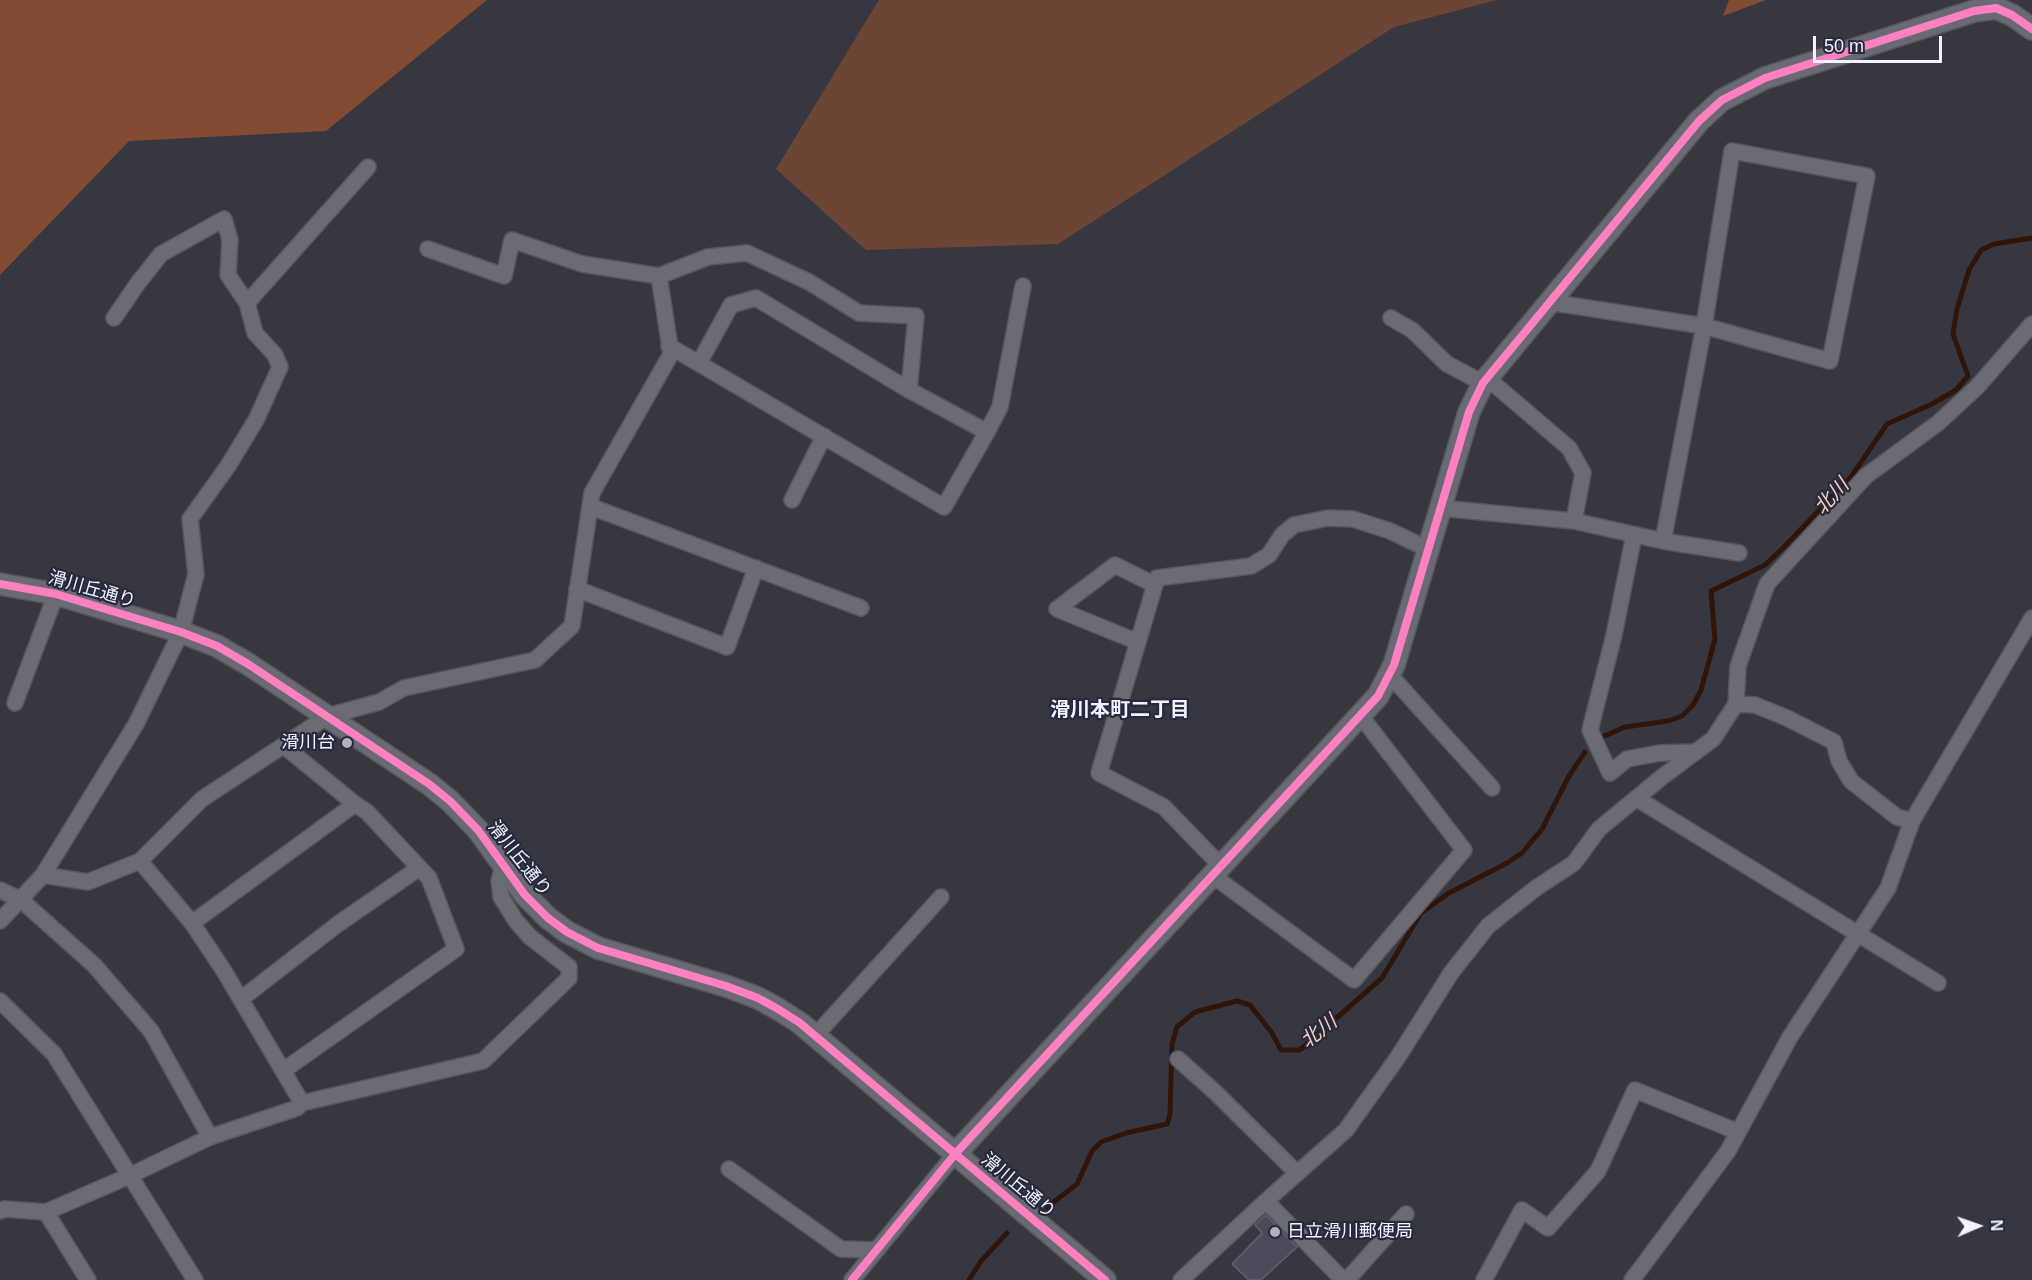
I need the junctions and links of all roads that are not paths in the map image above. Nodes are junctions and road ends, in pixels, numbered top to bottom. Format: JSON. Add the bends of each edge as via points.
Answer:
{"nodes":[{"id":1,"x":2032,"y":29,"type":"edge"},
{"id":2,"x":368,"y":167,"type":"dead end"},
{"id":3,"x":428,"y":249,"type":"dead end"},
{"id":4,"x":659,"y":276,"type":"junction"},
{"id":5,"x":1023,"y":286,"type":"dead end"},
{"id":6,"x":1550,"y":302,"type":"junction"},
{"id":7,"x":247,"y":303,"type":"junction"},
{"id":8,"x":114,"y":318,"type":"dead end"},
{"id":9,"x":1391,"y":318,"type":"dead end"},
{"id":10,"x":2032,"y":324,"type":"edge"},
{"id":11,"x":1704,"y":326,"type":"junction"},
{"id":12,"x":669,"y":346,"type":"junction"},
{"id":13,"x":699,"y":363,"type":"junction"},
{"id":14,"x":1485,"y":381,"type":"junction"},
{"id":15,"x":909,"y":390,"type":"junction"},
{"id":16,"x":987,"y":432,"type":"junction"},
{"id":17,"x":824,"y":436,"type":"junction"},
{"id":18,"x":792,"y":500,"type":"dead end"},
{"id":19,"x":1440,"y":508,"type":"junction"},
{"id":20,"x":597,"y":509,"type":"dead end"},
{"id":21,"x":1574,"y":521,"type":"junction"},
{"id":22,"x":1634,"y":535,"type":"junction"},
{"id":23,"x":1663,"y":541,"type":"junction"},
{"id":24,"x":1428,"y":549,"type":"junction"},
{"id":25,"x":1738,"y":553,"type":"dead end"},
{"id":26,"x":756,"y":568,"type":"junction"},
{"id":27,"x":0,"y":584,"type":"edge"},
{"id":28,"x":1155,"y":585,"type":"junction"},
{"id":29,"x":577,"y":589,"type":"junction"},
{"id":30,"x":56,"y":594,"type":"junction"},
{"id":31,"x":861,"y":608,"type":"dead end"},
{"id":32,"x":2032,"y":618,"type":"edge"},
{"id":33,"x":181,"y":632,"type":"junction"},
{"id":34,"x":1138,"y":642,"type":"junction"},
{"id":35,"x":1389,"y":674,"type":"junction"},
{"id":36,"x":15,"y":703,"type":"dead end"},
{"id":37,"x":1736,"y":704,"type":"junction"},
{"id":38,"x":1360,"y":715,"type":"junction"},
{"id":39,"x":328,"y":717,"type":"junction"},
{"id":40,"x":284,"y":746,"type":"junction"},
{"id":41,"x":1695,"y":752,"type":"junction"},
{"id":42,"x":1492,"y":788,"type":"dead end"},
{"id":43,"x":1636,"y":798,"type":"junction"},
{"id":44,"x":355,"y":804,"type":"junction"},
{"id":45,"x":1912,"y":821,"type":"junction"},
{"id":46,"x":140,"y":861,"type":"junction"},
{"id":47,"x":503,"y":866,"type":"junction"},
{"id":48,"x":419,"y":868,"type":"junction"},
{"id":49,"x":1217,"y":871,"type":"junction"},
{"id":50,"x":43,"y":875,"type":"junction"},
{"id":51,"x":0,"y":890,"type":"edge"},
{"id":52,"x":941,"y":897,"type":"dead end"},
{"id":53,"x":21,"y":900,"type":"junction"},
{"id":54,"x":0,"y":921,"type":"edge"},
{"id":55,"x":192,"y":922,"type":"junction"},
{"id":56,"x":1858,"y":934,"type":"junction"},
{"id":57,"x":1938,"y":983,"type":"dead end"},
{"id":58,"x":241,"y":999,"type":"junction"},
{"id":59,"x":0,"y":1001,"type":"edge"},
{"id":60,"x":815,"y":1036,"type":"junction"},
{"id":61,"x":1178,"y":1059,"type":"dead end"},
{"id":62,"x":284,"y":1070,"type":"junction"},
{"id":63,"x":302,"y":1103,"type":"junction"},
{"id":64,"x":1738,"y":1132,"type":"junction"},
{"id":65,"x":210,"y":1137,"type":"junction"},
{"id":66,"x":956,"y":1153,"type":"junction"},
{"id":67,"x":729,"y":1169,"type":"dead end"},
{"id":68,"x":1296,"y":1173,"type":"junction"},
{"id":69,"x":129,"y":1176,"type":"junction"},
{"id":70,"x":1266,"y":1201,"type":"junction"},
{"id":71,"x":0,"y":1211,"type":"edge"},
{"id":72,"x":46,"y":1212,"type":"junction"},
{"id":73,"x":1406,"y":1214,"type":"dead end"},
{"id":74,"x":876,"y":1250,"type":"junction"},
{"id":75,"x":88,"y":1280,"type":"edge"},
{"id":76,"x":195,"y":1280,"type":"edge"},
{"id":77,"x":852,"y":1280,"type":"edge"},
{"id":78,"x":1105,"y":1280,"type":"edge"},
{"id":79,"x":1181,"y":1280,"type":"edge"},
{"id":80,"x":1345,"y":1280,"type":"edge"},
{"id":81,"x":1484,"y":1280,"type":"edge"},
{"id":82,"x":1632,"y":1280,"type":"edge"}],
"edges":[{"from":1,"to":6,"type":"street","via":[[1996,8],[1974,11],[1764,78],[1722,100],[1671,153]]},
{"from":2,"to":7,"type":"street"},
{"from":3,"to":4,"type":"street","via":[[504,276],[512,240],[582,264]]},
{"from":4,"to":12,"type":"street"},
{"from":4,"to":15,"type":"street","via":[[708,257],[747,253],[809,282],[858,313],[916,316]]},
{"from":5,"to":16,"type":"street","via":[[1000,406]]},
{"from":6,"to":11,"type":"street"},
{"from":6,"to":14,"type":"street"},
{"from":7,"to":8,"type":"street","via":[[228,275],[230,240],[224,219],[161,254]]},
{"from":7,"to":33,"type":"street","via":[[255,333],[275,355],[280,367],[256,420],[189,519],[196,574]]},
{"from":9,"to":14,"type":"street","via":[[1413,330],[1447,364]]},
{"from":10,"to":37,"type":"street","via":[[1977,387],[1938,423],[1866,477],[1767,584],[1738,666]]},
{"from":11,"to":11,"type":"street","via":[[1830,361],[1867,176],[1732,151]]},
{"from":11,"to":23,"type":"street"},
{"from":12,"to":13,"type":"street"},
{"from":12,"to":29,"type":"street","via":[[670,354],[592,493]]},
{"from":13,"to":15,"type":"street","via":[[730,305],[756,298]]},
{"from":13,"to":17,"type":"street"},
{"from":14,"to":19,"type":"street","via":[[1469,412]]},
{"from":14,"to":21,"type":"street","via":[[1569,448],[1583,473]]},
{"from":15,"to":16,"type":"street"},
{"from":16,"to":17,"type":"street","via":[[944,507]]},
{"from":17,"to":18,"type":"street"},
{"from":19,"to":21,"type":"street"},
{"from":19,"to":24,"type":"street"},
{"from":20,"to":26,"type":"street"},
{"from":21,"to":22,"type":"street"},
{"from":22,"to":23,"type":"street"},
{"from":22,"to":41,"type":"street","via":[[1590,730],[1610,773],[1627,759]]},
{"from":23,"to":25,"type":"street"},
{"from":24,"to":28,"type":"street","via":[[1353,519],[1328,518],[1294,525],[1269,555],[1251,566],[1157,578]]},
{"from":24,"to":35,"type":"street"},
{"from":26,"to":29,"type":"street","via":[[727,647]]},
{"from":26,"to":31,"type":"street"},
{"from":27,"to":30,"type":"street","name":"滑川丘通り"},
{"from":28,"to":34,"type":"street"},
{"from":28,"to":34,"type":"street","via":[[1115,565],[1057,609]]},
{"from":29,"to":39,"type":"street","via":[[572,626],[535,660],[404,688],[379,702]]},
{"from":30,"to":33,"type":"street","name":"滑川丘通り"},
{"from":30,"to":36,"type":"street"},
{"from":32,"to":45,"type":"street"},
{"from":33,"to":39,"type":"street","name":"滑川丘通り","via":[[217,646]]},
{"from":33,"to":50,"type":"street","via":[[136,724]]},
{"from":34,"to":49,"type":"street","via":[[1099,773],[1164,807]]},
{"from":35,"to":38,"type":"street","via":[[1378,696]]},
{"from":35,"to":42,"type":"street"},
{"from":37,"to":41,"type":"street","via":[[1713,739]]},
{"from":37,"to":45,"type":"street","via":[[1755,705],[1834,742],[1851,782],[1897,817]]},
{"from":38,"to":49,"type":"street"},
{"from":38,"to":49,"type":"street","via":[[1464,850],[1354,980]]},
{"from":39,"to":40,"type":"street"},
{"from":39,"to":47,"type":"street","name":"滑川丘通り","via":[[450,801],[478,830]]},
{"from":40,"to":44,"type":"street"},
{"from":40,"to":46,"type":"street","via":[[202,799]]},
{"from":41,"to":43,"type":"street"},
{"from":43,"to":56,"type":"street"},
{"from":43,"to":68,"type":"street","via":[[1599,829],[1574,863],[1488,926],[1451,973],[1346,1130]]},
{"from":44,"to":48,"type":"street"},
{"from":44,"to":55,"type":"street"},
{"from":45,"to":56,"type":"street","via":[[1888,888]]},
{"from":46,"to":50,"type":"street","via":[[88,882]]},
{"from":46,"to":55,"type":"street"},
{"from":47,"to":60,"type":"street","name":"滑川丘通り","via":[[525,895],[567,932],[598,948],[758,998]]},
{"from":47,"to":63,"type":"street","via":[[499,881],[501,897],[530,936],[569,967],[569,978],[483,1061]]},
{"from":48,"to":58,"type":"street"},
{"from":48,"to":62,"type":"street","via":[[429,878],[456,949]]},
{"from":49,"to":66,"type":"street"},
{"from":50,"to":53,"type":"street"},
{"from":51,"to":53,"type":"street"},
{"from":52,"to":60,"type":"street"},
{"from":53,"to":54,"type":"street"},
{"from":53,"to":65,"type":"street","via":[[94,965],[151,1031]]},
{"from":55,"to":58,"type":"street"},
{"from":56,"to":57,"type":"street"},
{"from":56,"to":64,"type":"street","via":[[1790,1037]]},
{"from":58,"to":62,"type":"street"},
{"from":59,"to":69,"type":"street","via":[[54,1054]]},
{"from":60,"to":66,"type":"street","name":"滑川丘通り"},
{"from":61,"to":68,"type":"street"},
{"from":62,"to":63,"type":"street"},
{"from":63,"to":65,"type":"street"},
{"from":64,"to":81,"type":"street","via":[[1635,1090],[1598,1171],[1548,1228],[1522,1210]]},
{"from":64,"to":82,"type":"street"},
{"from":65,"to":69,"type":"street"},
{"from":66,"to":74,"type":"street"},
{"from":66,"to":78,"type":"street","name":"滑川丘通り"},
{"from":67,"to":74,"type":"street","via":[[841,1249]]},
{"from":68,"to":70,"type":"street"},
{"from":69,"to":72,"type":"street"},
{"from":69,"to":76,"type":"street"},
{"from":70,"to":79,"type":"street"},
{"from":70,"to":80,"type":"street"},
{"from":71,"to":72,"type":"street"},
{"from":72,"to":75,"type":"street"},
{"from":73,"to":80,"type":"street"},
{"from":74,"to":77,"type":"street"}]}
